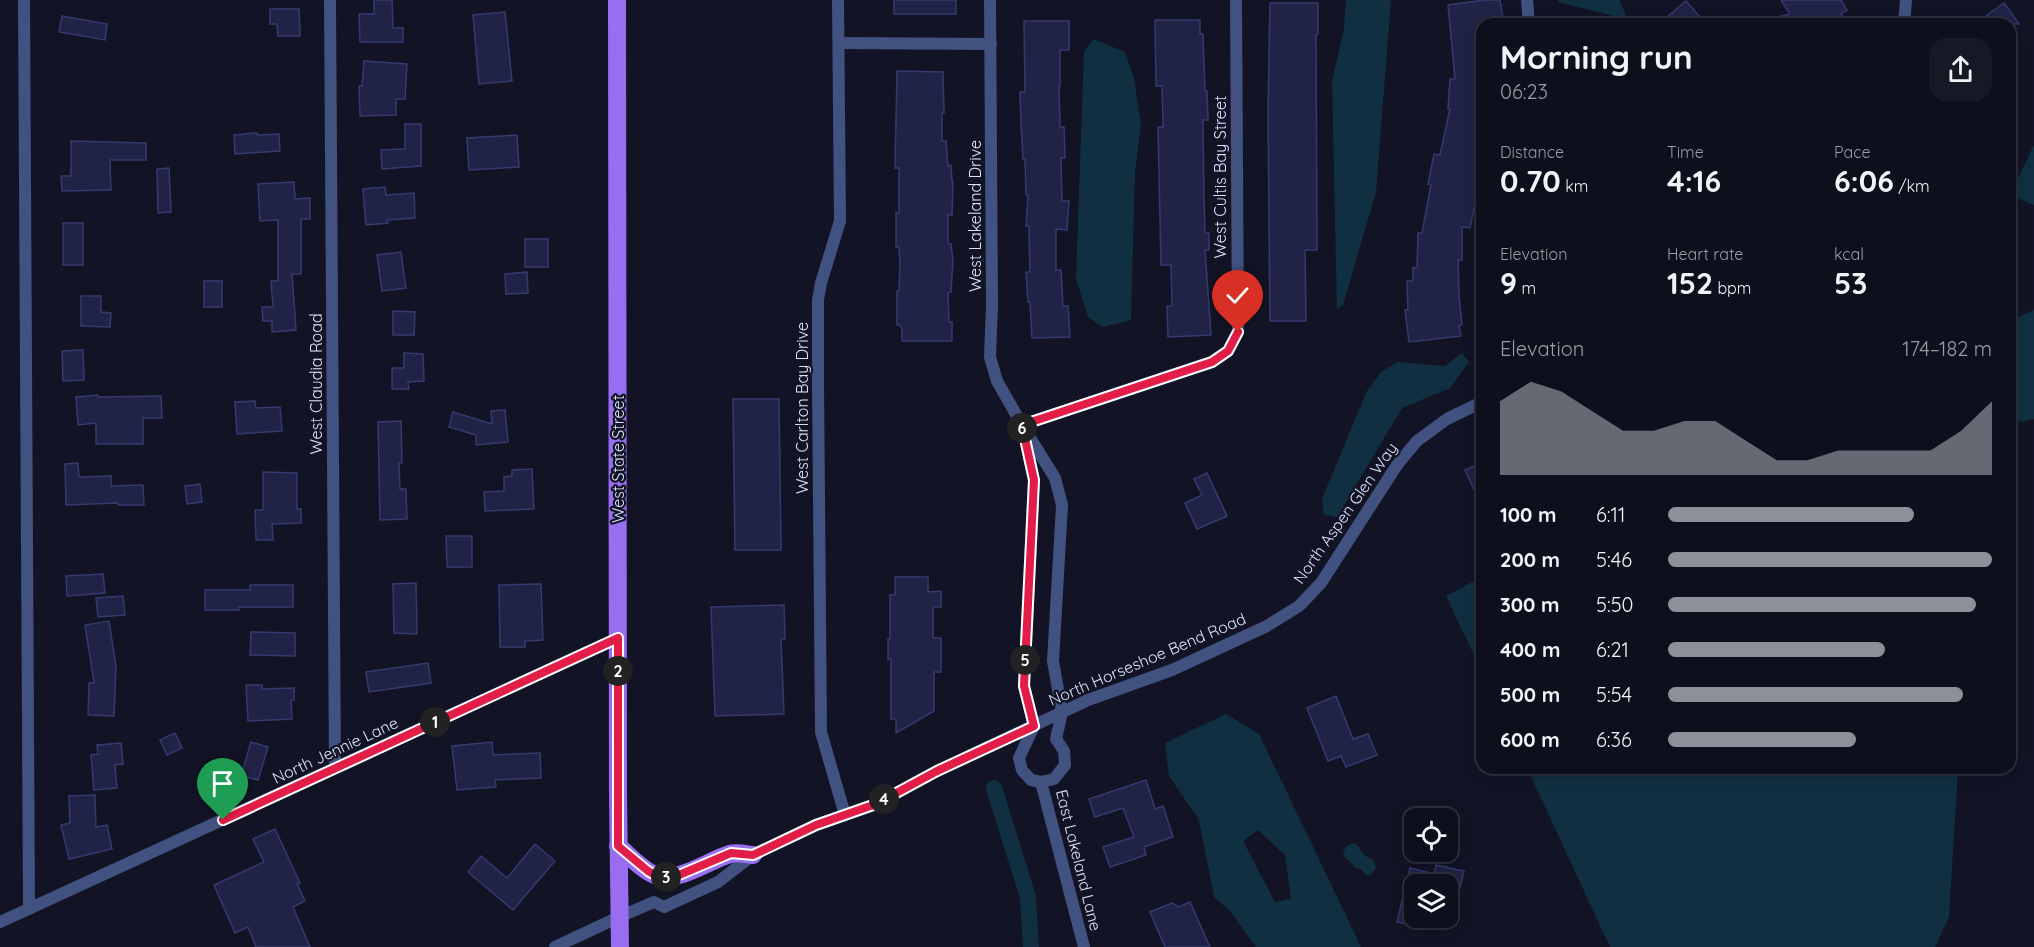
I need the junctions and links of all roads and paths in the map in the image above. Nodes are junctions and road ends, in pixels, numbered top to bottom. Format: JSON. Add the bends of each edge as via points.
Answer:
{"nodes":[{"id":1,"x":24,"y":0,"type":"edge"},
{"id":2,"x":330,"y":0,"type":"edge"},
{"id":3,"x":617,"y":0,"type":"edge"},
{"id":4,"x":838,"y":0,"type":"edge"},
{"id":5,"x":990,"y":0,"type":"edge"},
{"id":6,"x":1236,"y":0,"type":"edge"},
{"id":7,"x":1527,"y":0,"type":"edge"},
{"id":8,"x":1906,"y":0,"type":"edge"},
{"id":9,"x":1528,"y":18,"type":"edge"},
{"id":10,"x":1904,"y":18,"type":"edge"},
{"id":11,"x":839,"y":44,"type":"junction"},
{"id":12,"x":991,"y":44,"type":"junction"},
{"id":13,"x":1476,"y":405,"type":"edge"},
{"id":14,"x":1022,"y":425,"type":"junction"},
{"id":15,"x":1267,"y":626,"type":"joint"},
{"id":16,"x":618,"y":638,"type":"junction"},
{"id":17,"x":1062,"y":712,"type":"junction"},
{"id":18,"x":1034,"y":726,"type":"junction"},
{"id":19,"x":335,"y":768,"type":"junction"},
{"id":20,"x":1041,"y":782,"type":"junction"},
{"id":21,"x":845,"y":815,"type":"junction"},
{"id":22,"x":618,"y":846,"type":"junction"},
{"id":23,"x":753,"y":855,"type":"junction"},
{"id":24,"x":29,"y":909,"type":"junction"},
{"id":25,"x":620,"y":917,"type":"junction"},
{"id":26,"x":0,"y":922,"type":"edge"},
{"id":27,"x":555,"y":947,"type":"edge"},
{"id":28,"x":620,"y":947,"type":"edge"},
{"id":29,"x":1084,"y":947,"type":"edge"}],
"edges":[{"from":1,"to":24,"type":"street"},
{"from":2,"to":19,"type":"street","name":"West Claudia Road"},
{"from":3,"to":16,"type":"main road","name":"West State Street"},
{"from":4,"to":11,"type":"street","name":"West Carlton Bay Drive"},
{"from":5,"to":12,"type":"street","name":"West Lakeland Drive"},
{"from":6,"to":14,"type":"street","name":"West Cultis Bay Street","via":[[1238,332],[1228,351],[1212,362]]},
{"from":7,"to":9,"type":"street"},
{"from":8,"to":10,"type":"street"},
{"from":11,"to":12,"type":"street"},
{"from":11,"to":21,"type":"street","name":"West Carlton Bay Drive","via":[[840,221],[820,283],[818,382],[821,732]]},
{"from":12,"to":14,"type":"street","name":"West Lakeland Drive","via":[[990,357],[997,381]]},
{"from":13,"to":15,"type":"street","name":"North Aspen Glen Way","via":[[1447,419],[1417,441],[1397,465],[1321,583],[1299,606]]},
{"from":14,"to":17,"type":"street","name":"West Lakeland Drive","via":[[1055,478],[1062,505],[1053,661]]},
{"from":14,"to":18,"type":"street","name":"West Lakeland Drive","via":[[1034,480],[1024,686]]},
{"from":15,"to":17,"type":"street","name":"North Horseshoe Bend Road","via":[[1172,670]]},
{"from":16,"to":19,"type":"street","name":"North Jennie Lane"},
{"from":16,"to":22,"type":"main road","name":"West State Street"},
{"from":17,"to":18,"type":"street","name":"North Horseshoe Bend Road"},
{"from":17,"to":20,"type":"street","name":"East Lakeland Lane","via":[[1056,740],[1064,751],[1065,765],[1054,779]]},
{"from":18,"to":20,"type":"street","name":"East Lakeland Lane","via":[[1019,758],[1022,770],[1031,780]]},
{"from":18,"to":21,"type":"street","name":"North Horseshoe Bend Road","via":[[876,804]]},
{"from":19,"to":24,"type":"street","name":"North Jennie Lane"},
{"from":20,"to":29,"type":"street","name":"East Lakeland Lane"},
{"from":21,"to":23,"type":"street","name":"North Horseshoe Bend Road"},
{"from":22,"to":23,"type":"main road","via":[[648,871],[666,877],[731,853]]},
{"from":22,"to":25,"type":"main road","name":"West State Street"},
{"from":23,"to":25,"type":"street","name":"North Horseshoe Bend Road","via":[[718,882],[664,907],[654,902]]},
{"from":24,"to":26,"type":"street","name":"North Jennie Lane"},
{"from":25,"to":27,"type":"street","name":"North Horseshoe Bend Road"},
{"from":25,"to":28,"type":"main road","name":"West State Street"}]}
